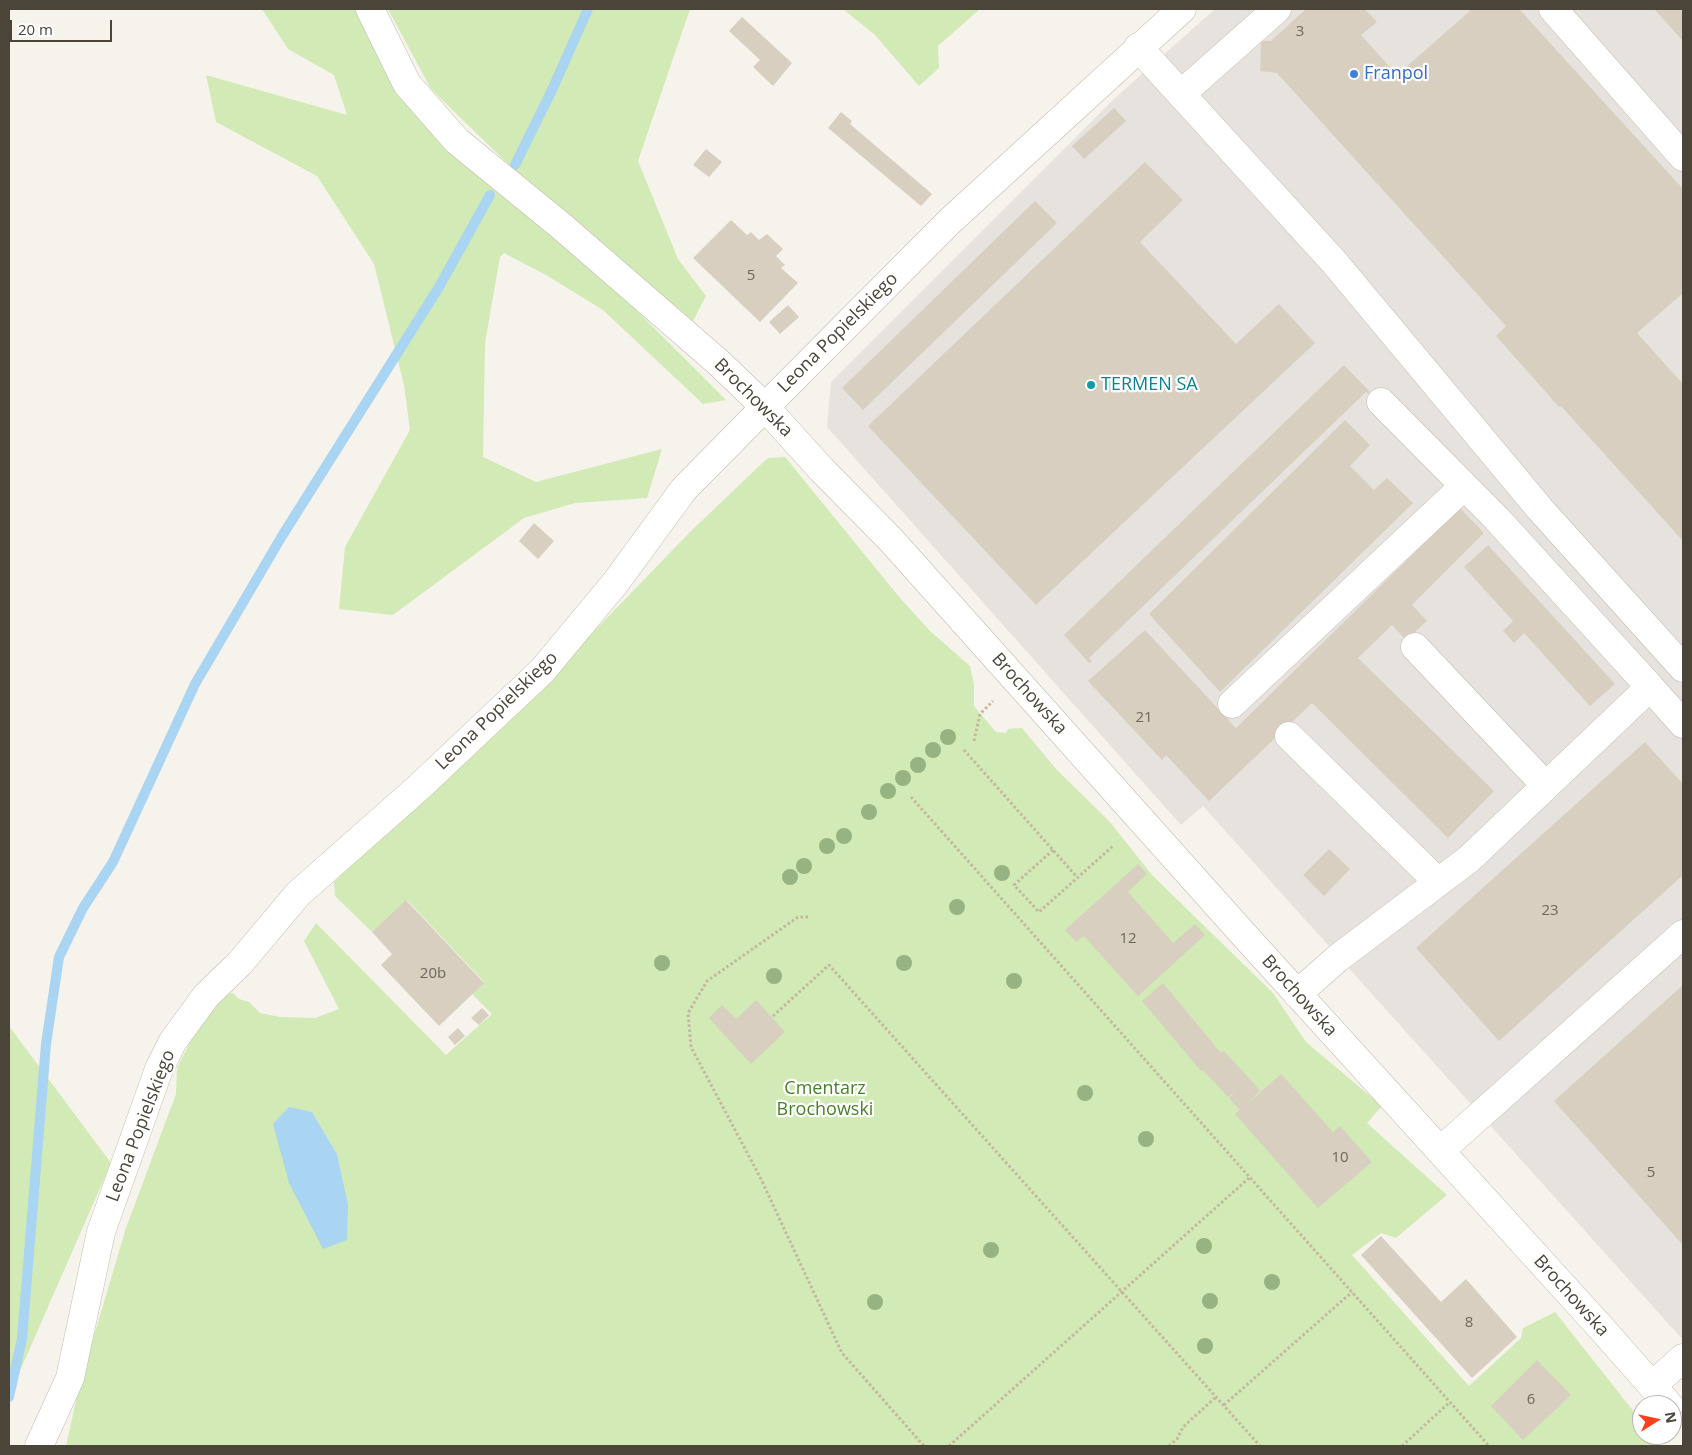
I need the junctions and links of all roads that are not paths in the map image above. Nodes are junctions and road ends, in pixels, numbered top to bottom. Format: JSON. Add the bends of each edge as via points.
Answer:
{"nodes":[{"id":1,"x":370,"y":9,"type":"edge"},
{"id":2,"x":1182,"y":9,"type":"edge"},
{"id":3,"x":1276,"y":9,"type":"edge"},
{"id":4,"x":1553,"y":9,"type":"edge"},
{"id":5,"x":1138,"y":47,"type":"junction"},
{"id":6,"x":1181,"y":94,"type":"junction"},
{"id":7,"x":1683,"y":157,"type":"edge"},
{"id":8,"x":1380,"y":402,"type":"dead end"},
{"id":9,"x":765,"y":407,"type":"junction"},
{"id":10,"x":1464,"y":486,"type":"junction"},
{"id":11,"x":1415,"y":648,"type":"dead end"},
{"id":12,"x":1683,"y":668,"type":"edge"},
{"id":13,"x":1650,"y":687,"type":"junction"},
{"id":14,"x":1232,"y":704,"type":"dead end"},
{"id":15,"x":1683,"y":724,"type":"edge"},
{"id":16,"x":1289,"y":736,"type":"dead end"},
{"id":17,"x":1546,"y":786,"type":"junction"},
{"id":18,"x":1438,"y":882,"type":"junction"},
{"id":19,"x":1683,"y":934,"type":"edge"},
{"id":20,"x":1297,"y":994,"type":"junction"},
{"id":21,"x":1440,"y":1152,"type":"junction"},
{"id":22,"x":1683,"y":1358,"type":"edge"},
{"id":23,"x":1659,"y":1395,"type":"edge"},
{"id":24,"x":1661,"y":1395,"type":"edge"},
{"id":25,"x":39,"y":1446,"type":"edge"}],
"edges":[{"from":1,"to":9,"type":"street","name":"Brochowska","via":[[407,84],[457,141],[560,225]]},
{"from":2,"to":5,"type":"street","name":"Leona Popielskiego"},
{"from":3,"to":6,"type":"street"},
{"from":4,"to":7,"type":"street"},
{"from":5,"to":6,"type":"street"},
{"from":5,"to":9,"type":"street","name":"Leona Popielskiego","via":[[950,221]]},
{"from":6,"to":12,"type":"street","via":[[1334,262],[1540,509]]},
{"from":8,"to":10,"type":"street"},
{"from":9,"to":20,"type":"street","name":"Brochowska","via":[[891,540]]},
{"from":9,"to":25,"type":"street","name":"Leona Popielskiego","via":[[684,489],[616,582],[542,671],[418,788],[298,894],[240,963],[206,996],[173,1041],[159,1069],[101,1232],[70,1378]]},
{"from":10,"to":13,"type":"street"},
{"from":10,"to":14,"type":"street"},
{"from":11,"to":17,"type":"street"},
{"from":13,"to":15,"type":"street"},
{"from":13,"to":17,"type":"street"},
{"from":16,"to":18,"type":"street"},
{"from":17,"to":18,"type":"street","via":[[1469,859]]},
{"from":18,"to":20,"type":"street","via":[[1338,958]]},
{"from":19,"to":21,"type":"street"},
{"from":20,"to":21,"type":"street","name":"Brochowska"},
{"from":21,"to":23,"type":"street","name":"Brochowska"},
{"from":22,"to":24,"type":"street"}]}
